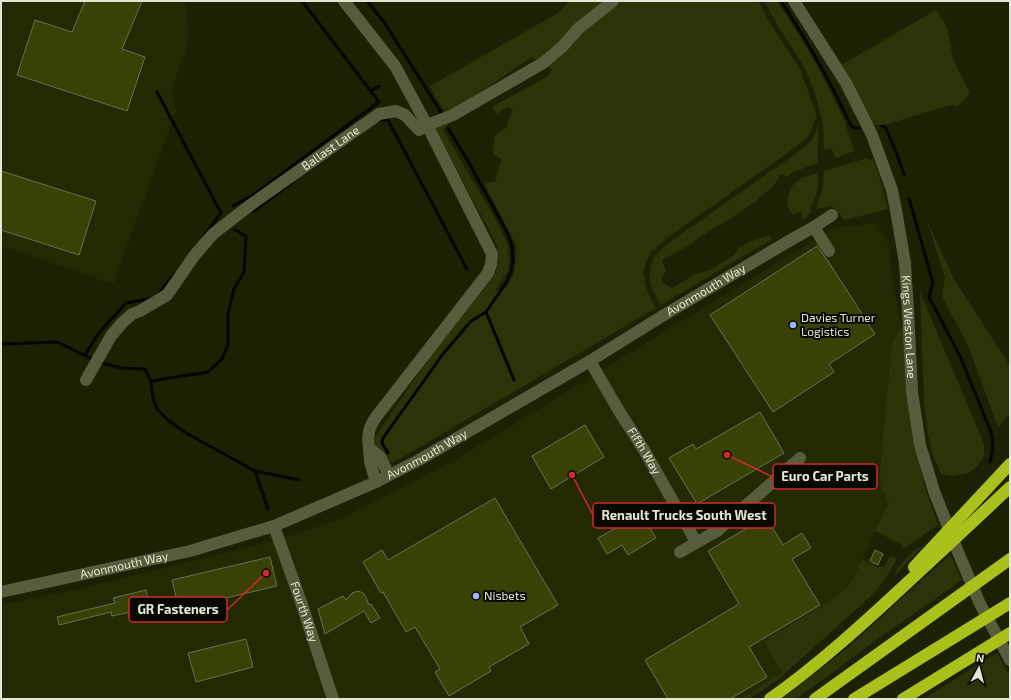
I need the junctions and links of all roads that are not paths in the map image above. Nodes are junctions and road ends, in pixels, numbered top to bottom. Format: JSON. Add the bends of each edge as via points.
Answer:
{"nodes":[{"id":1,"x":344,"y":1,"type":"edge"},
{"id":2,"x":613,"y":1,"type":"edge"},
{"id":3,"x":794,"y":1,"type":"edge"},
{"id":4,"x":427,"y":125,"type":"junction"},
{"id":5,"x":832,"y":215,"type":"dead end"},
{"id":6,"x":814,"y":227,"type":"junction"},
{"id":7,"x":829,"y":251,"type":"dead end"},
{"id":8,"x":590,"y":361,"type":"junction"},
{"id":9,"x":86,"y":380,"type":"dead end"},
{"id":10,"x":369,"y":448,"type":"junction"},
{"id":11,"x":800,"y":458,"type":"dead end"},
{"id":12,"x":1010,"y":464,"type":"edge"},
{"id":13,"x":389,"y":475,"type":"junction"},
{"id":14,"x":376,"y":482,"type":"junction"},
{"id":15,"x":1010,"y":487,"type":"edge"},
{"id":16,"x":274,"y":526,"type":"junction"},
{"id":17,"x":696,"y":542,"type":"junction"},
{"id":18,"x":680,"y":552,"type":"dead end"},
{"id":19,"x":1010,"y":559,"type":"edge"},
{"id":20,"x":1,"y":592,"type":"edge"},
{"id":21,"x":1010,"y":603,"type":"edge"},
{"id":22,"x":870,"y":618,"type":"junction"},
{"id":23,"x":1010,"y":633,"type":"edge"},
{"id":24,"x":1010,"y":660,"type":"edge"},
{"id":25,"x":333,"y":699,"type":"edge"},
{"id":26,"x":770,"y":699,"type":"edge"},
{"id":27,"x":815,"y":699,"type":"edge"},
{"id":28,"x":854,"y":699,"type":"edge"},
{"id":29,"x":903,"y":699,"type":"edge"}],
"edges":[{"from":1,"to":4,"type":"street","via":[[395,66]]},
{"from":2,"to":4,"type":"street","name":"Ballast Lane","via":[[579,28],[543,63],[453,115]]},
{"from":3,"to":24,"type":"street","name":"Kings Weston Lane","via":[[846,83],[872,135],[892,190],[904,263],[912,392],[920,445],[934,491],[958,552],[980,604]]},
{"from":4,"to":9,"type":"street","name":"Ballast Lane","via":[[418,130],[405,115],[396,111],[379,114],[249,206],[213,234],[167,295],[132,314],[122,323],[111,336]]},
{"from":4,"to":10,"type":"street","via":[[487,243],[492,254],[491,264],[488,273],[376,417],[368,434]]},
{"from":5,"to":6,"type":"street","name":"Avonmouth Way"},
{"from":6,"to":7,"type":"street"},
{"from":6,"to":8,"type":"street","name":"Avonmouth Way"},
{"from":8,"to":13,"type":"street","name":"Avonmouth Way"},
{"from":8,"to":17,"type":"street","name":"Fifth Way"},
{"from":10,"to":13,"type":"street","via":[[380,457]]},
{"from":10,"to":14,"type":"street"},
{"from":11,"to":17,"type":"street","via":[[717,531]]},
{"from":12,"to":22,"type":"highway","via":[[882,601]]},
{"from":13,"to":14,"type":"street","name":"Avonmouth Way"},
{"from":14,"to":16,"type":"street","name":"Avonmouth Way"},
{"from":15,"to":22,"type":"highway"},
{"from":16,"to":20,"type":"street","name":"Avonmouth Way","via":[[190,551]]},
{"from":16,"to":25,"type":"street","name":"Fourth Way"},
{"from":17,"to":18,"type":"street"},
{"from":19,"to":27,"type":"highway"},
{"from":21,"to":28,"type":"highway"},
{"from":22,"to":26,"type":"highway","via":[[830,653]]},
{"from":23,"to":29,"type":"highway"}]}
